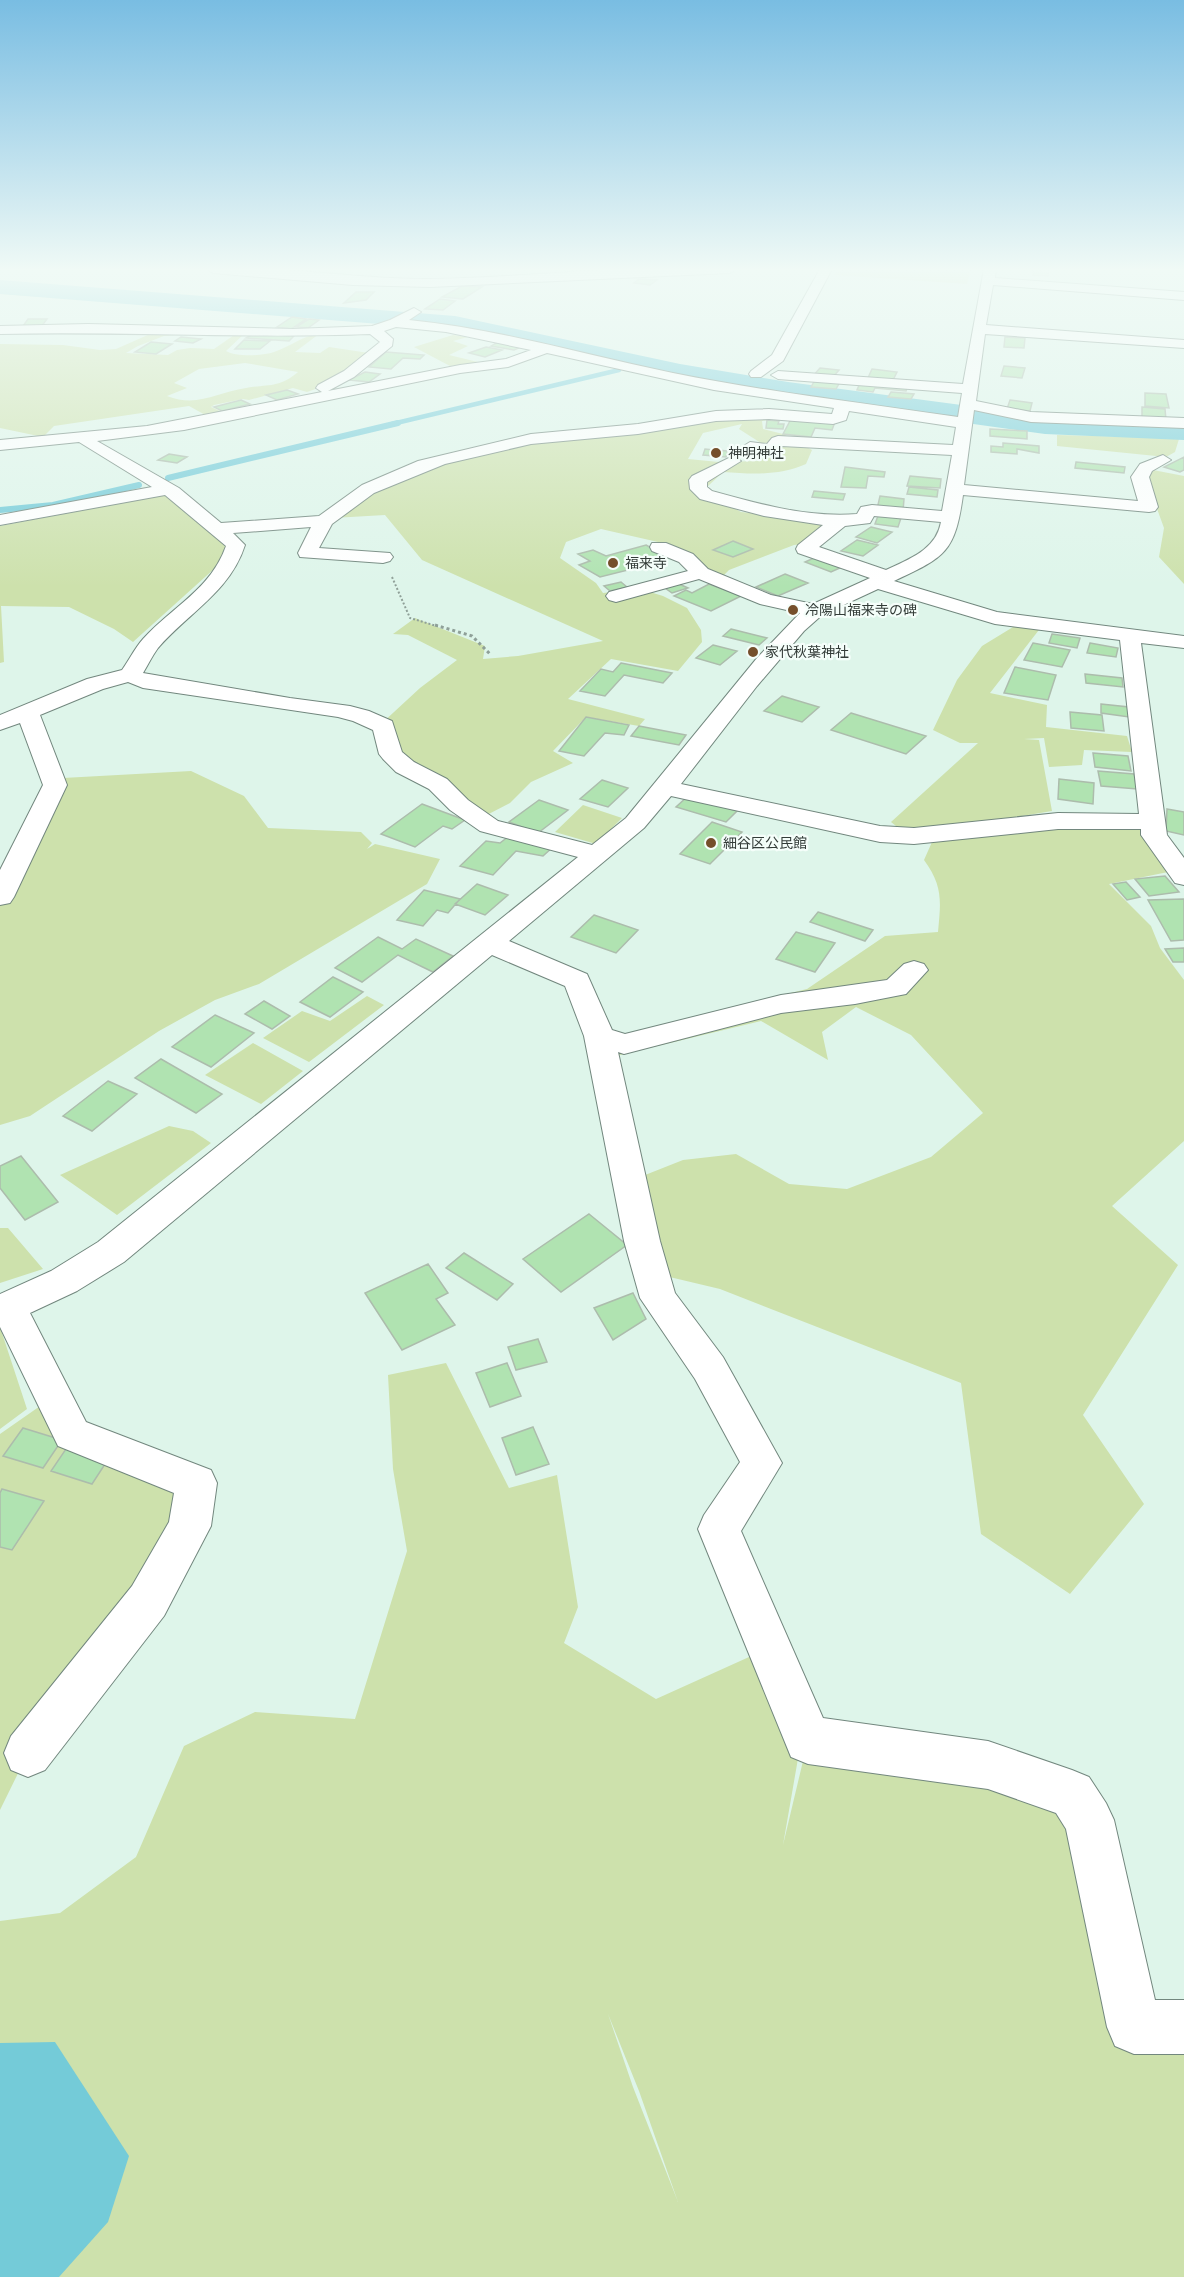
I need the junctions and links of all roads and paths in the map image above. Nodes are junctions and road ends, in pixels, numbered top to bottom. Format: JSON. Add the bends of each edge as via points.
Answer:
{"nodes":[{"id":1,"x":349,"y":375,"type":"edge"},
{"id":2,"x":429,"y":375,"type":"edge"},
{"id":3,"x":665,"y":375,"type":"edge"},
{"id":4,"x":764,"y":375,"type":"edge"},
{"id":5,"x":971,"y":375,"type":"edge"},
{"id":6,"x":283,"y":405,"type":"junction"},
{"id":7,"x":846,"y":405,"type":"junction"},
{"id":8,"x":966,"y":409,"type":"junction"},
{"id":9,"x":1184,"y":423,"type":"edge"},
{"id":10,"x":83,"y":438,"type":"junction"},
{"id":11,"x":0,"y":445,"type":"edge"},
{"id":12,"x":750,"y":447,"type":"dead end"},
{"id":13,"x":960,"y":450,"type":"junction"},
{"id":14,"x":1163,"y":460,"type":"dead end"},
{"id":15,"x":733,"y":461,"type":"dead end"},
{"id":16,"x":168,"y":489,"type":"junction"},
{"id":17,"x":955,"y":489,"type":"junction"},
{"id":18,"x":951,"y":517,"type":"junction"},
{"id":19,"x":1,"y":520,"type":"edge"},
{"id":20,"x":841,"y":520,"type":"junction"},
{"id":21,"x":324,"y":521,"type":"junction"},
{"id":22,"x":218,"y":529,"type":"junction"},
{"id":23,"x":659,"y":547,"type":"dead end"},
{"id":24,"x":383,"y":557,"type":"joint"},
{"id":25,"x":701,"y":573,"type":"junction"},
{"id":26,"x":882,"y":580,"type":"junction"},
{"id":27,"x":616,"y":596,"type":"dead end"},
{"id":28,"x":815,"y":611,"type":"junction"},
{"id":29,"x":1130,"y":636,"type":"junction"},
{"id":30,"x":1184,"y":642,"type":"edge"},
{"id":31,"x":491,"y":655,"type":"dead end"},
{"id":32,"x":130,"y":675,"type":"junction"},
{"id":33,"x":28,"y":712,"type":"junction"},
{"id":34,"x":0,"y":723,"type":"edge"},
{"id":35,"x":667,"y":788,"type":"junction"},
{"id":36,"x":1152,"y":822,"type":"junction"},
{"id":37,"x":598,"y":854,"type":"junction"},
{"id":38,"x":1184,"y":877,"type":"edge"},
{"id":39,"x":0,"y":897,"type":"edge"},
{"id":40,"x":489,"y":943,"type":"junction"},
{"id":41,"x":914,"y":970,"type":"dead end"},
{"id":42,"x":599,"y":1036,"type":"junction"},
{"id":43,"x":4,"y":1309,"type":"edge"},
{"id":44,"x":28,"y":1753,"type":"dead end"},
{"id":45,"x":1184,"y":2027,"type":"edge"}],
"edges":[{"from":1,"to":6,"type":"street"},
{"from":2,"to":6,"type":"street"},
{"from":3,"to":7,"type":"street"},
{"from":4,"to":8,"type":"street"},
{"from":5,"to":8,"type":"street"},
{"from":6,"to":10,"type":"street","via":[[147,431]]},
{"from":7,"to":8,"type":"street"},
{"from":7,"to":21,"type":"street","via":[[840,417],[833,419],[741,414],[531,439],[423,465],[368,489]]},
{"from":8,"to":9,"type":"street","via":[[1041,418]]},
{"from":8,"to":13,"type":"street"},
{"from":10,"to":11,"type":"street"},
{"from":10,"to":16,"type":"street"},
{"from":12,"to":13,"type":"street","via":[[771,449],[778,441]]},
{"from":13,"to":17,"type":"street"},
{"from":14,"to":17,"type":"street","via":[[1146,468],[1140,477],[1149,507]]},
{"from":15,"to":20,"type":"street","via":[[698,480],[699,489],[706,495],[765,512]]},
{"from":16,"to":19,"type":"street"},
{"from":16,"to":22,"type":"street"},
{"from":17,"to":18,"type":"street"},
{"from":18,"to":20,"type":"street","via":[[872,510],[867,511],[864,519]]},
{"from":18,"to":26,"type":"street","via":[[934,552]]},
{"from":20,"to":26,"type":"street","via":[[805,549]]},
{"from":21,"to":22,"type":"street"},
{"from":21,"to":24,"type":"street","via":[[308,553]]},
{"from":22,"to":32,"type":"street","via":[[236,545],[233,559],[201,599],[152,641]]},
{"from":23,"to":25,"type":"street","via":[[686,558]]},
{"from":24,"to":31,"type":"path","via":[[410,618],[472,636]]},
{"from":25,"to":27,"type":"street"},
{"from":25,"to":28,"type":"street","via":[[767,600]]},
{"from":26,"to":28,"type":"street"},
{"from":26,"to":29,"type":"street","via":[[995,618]]},
{"from":28,"to":35,"type":"street","via":[[781,642]]},
{"from":29,"to":30,"type":"street"},
{"from":29,"to":36,"type":"street"},
{"from":32,"to":33,"type":"street","via":[[95,684]]},
{"from":32,"to":37,"type":"street","via":[[143,681],[342,710],[370,718],[384,726],[391,754],[405,767],[438,784],[489,826]]},
{"from":33,"to":34,"type":"street"},
{"from":33,"to":39,"type":"street","via":[[55,785]]},
{"from":35,"to":36,"type":"street","via":[[903,836],[1058,821]]},
{"from":35,"to":37,"type":"street","via":[[635,823]]},
{"from":36,"to":38,"type":"street","via":[[1154,835]]},
{"from":37,"to":40,"type":"street"},
{"from":40,"to":42,"type":"street","via":[[577,980]]},
{"from":40,"to":43,"type":"street","via":[[111,1252],[64,1281]]},
{"from":41,"to":42,"type":"street","via":[[896,987],[781,1004],[624,1044]]},
{"from":42,"to":45,"type":"street","via":[[642,1241],[658,1298],[709,1368],[762,1463],[719,1528],[808,1740],[988,1766],[1072,1794],[1089,1820],[1134,2028]]},
{"from":43,"to":44,"type":"street","via":[[72,1434],[196,1483],[190,1526],[148,1601]]}]}
